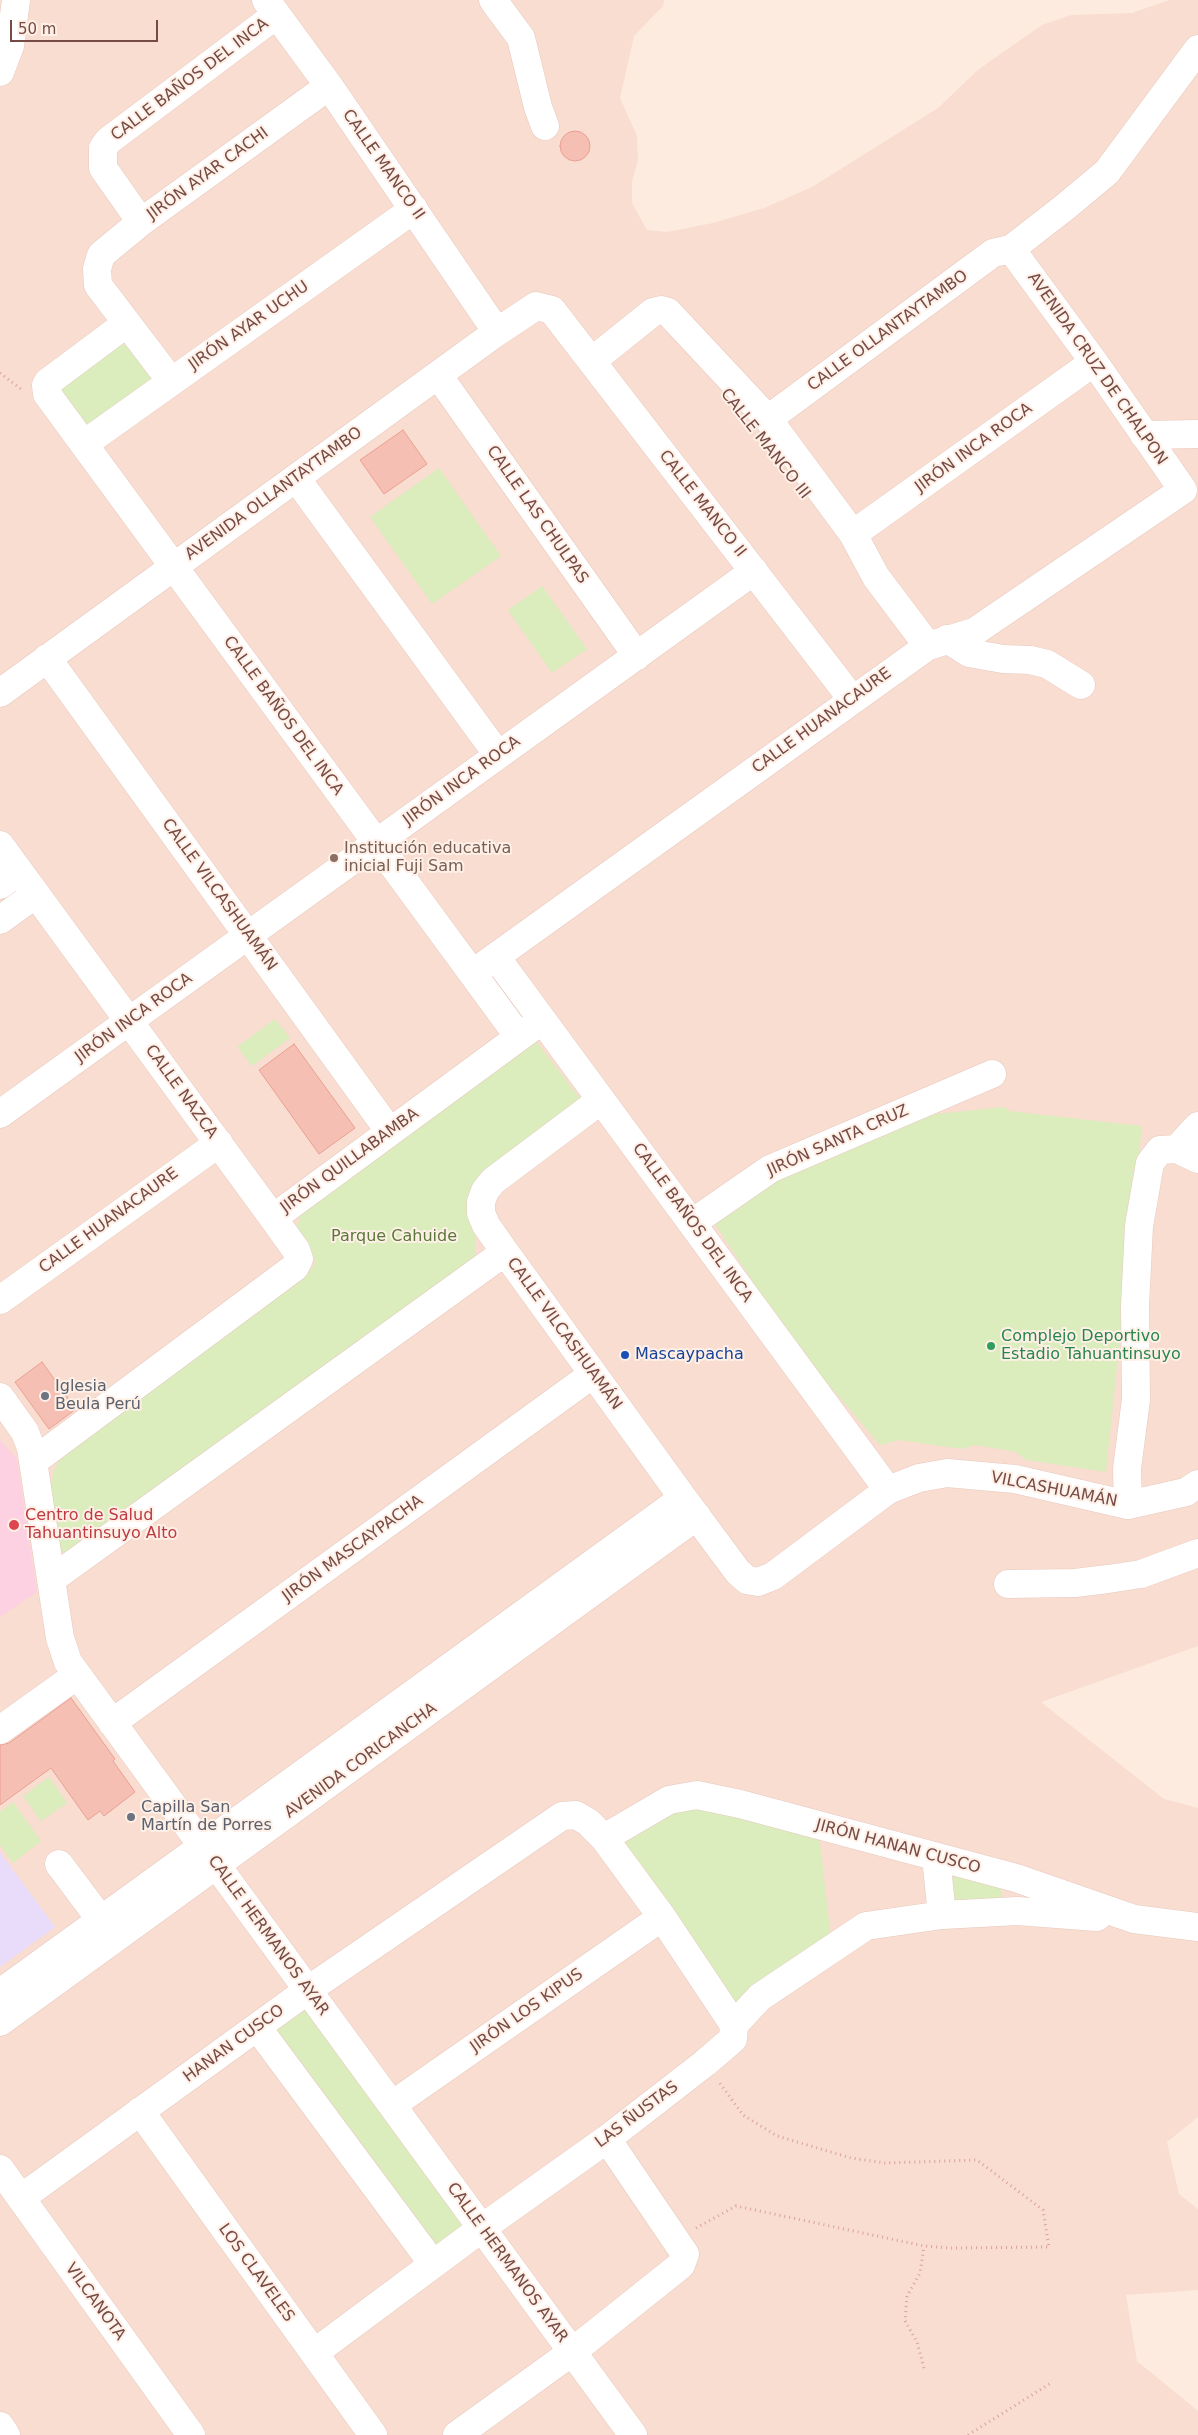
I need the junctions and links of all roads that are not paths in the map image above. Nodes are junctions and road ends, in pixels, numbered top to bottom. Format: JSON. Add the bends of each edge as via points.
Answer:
{"nodes":[{"id":1,"x":16,"y":0,"type":"edge"},
{"id":2,"x":493,"y":0,"type":"edge"},
{"id":3,"x":271,"y":8,"type":"edge"},
{"id":4,"x":7,"y":28,"type":"edge"},
{"id":5,"x":1198,"y":49,"type":"edge"},
{"id":6,"x":0,"y":72,"type":"edge"},
{"id":7,"x":329,"y":86,"type":"junction"},
{"id":8,"x":545,"y":126,"type":"dead end"},
{"id":9,"x":414,"y":209,"type":"junction"},
{"id":10,"x":141,"y":222,"type":"junction"},
{"id":11,"x":1011,"y":249,"type":"junction"},
{"id":12,"x":552,"y":310,"type":"joint"},
{"id":13,"x":661,"y":312,"type":"junction"},
{"id":14,"x":127,"y":323,"type":"junction"},
{"id":15,"x":497,"y":332,"type":"junction"},
{"id":16,"x":592,"y":361,"type":"junction"},
{"id":17,"x":1094,"y":362,"type":"junction"},
{"id":18,"x":438,"y":375,"type":"junction"},
{"id":19,"x":171,"y":381,"type":"junction"},
{"id":20,"x":768,"y":419,"type":"junction"},
{"id":21,"x":1198,"y":434,"type":"edge"},
{"id":22,"x":1144,"y":435,"type":"junction"},
{"id":23,"x":84,"y":444,"type":"junction"},
{"id":24,"x":296,"y":478,"type":"junction"},
{"id":25,"x":1190,"y":492,"type":"edge"},
{"id":26,"x":853,"y":534,"type":"junction"},
{"id":27,"x":174,"y":567,"type":"junction"},
{"id":28,"x":754,"y":571,"type":"junction"},
{"id":29,"x":876,"y":577,"type":"junction"},
{"id":30,"x":937,"y":642,"type":"junction"},
{"id":31,"x":637,"y":656,"type":"junction"},
{"id":32,"x":47,"y":658,"type":"junction"},
{"id":33,"x":1080,"y":685,"type":"dead end"},
{"id":34,"x":0,"y":693,"type":"edge"},
{"id":35,"x":852,"y":699,"type":"junction"},
{"id":36,"x":498,"y":755,"type":"junction"},
{"id":37,"x":377,"y":842,"type":"junction"},
{"id":38,"x":0,"y":845,"type":"edge"},
{"id":39,"x":10,"y":878,"type":"edge"},
{"id":40,"x":36,"y":894,"type":"junction"},
{"id":41,"x":0,"y":920,"type":"edge"},
{"id":42,"x":248,"y":935,"type":"junction"},
{"id":43,"x":496,"y":957,"type":"junction"},
{"id":44,"x":473,"y":973,"type":"junction"},
{"id":45,"x":542,"y":1019,"type":"junction"},
{"id":46,"x":130,"y":1021,"type":"junction"},
{"id":47,"x":519,"y":1036,"type":"junction"},
{"id":48,"x":992,"y":1074,"type":"dead end"},
{"id":49,"x":601,"y":1100,"type":"junction"},
{"id":50,"x":0,"y":1114,"type":"edge"},
{"id":51,"x":1198,"y":1126,"type":"edge"},
{"id":52,"x":390,"y":1132,"type":"junction"},
{"id":53,"x":219,"y":1143,"type":"junction"},
{"id":54,"x":1188,"y":1154,"type":"edge"},
{"id":55,"x":274,"y":1218,"type":"junction"},
{"id":56,"x":692,"y":1223,"type":"junction"},
{"id":57,"x":505,"y":1252,"type":"junction"},
{"id":58,"x":0,"y":1300,"type":"edge"},
{"id":59,"x":593,"y":1374,"type":"junction"},
{"id":60,"x":2,"y":1403,"type":"edge"},
{"id":61,"x":34,"y":1462,"type":"junction"},
{"id":62,"x":1198,"y":1484,"type":"edge"},
{"id":63,"x":888,"y":1490,"type":"junction"},
{"id":64,"x":1128,"y":1506,"type":"junction"},
{"id":65,"x":690,"y":1507,"type":"junction"},
{"id":66,"x":1198,"y":1553,"type":"edge"},
{"id":67,"x":52,"y":1579,"type":"junction"},
{"id":68,"x":758,"y":1582,"type":"joint"},
{"id":69,"x":1008,"y":1584,"type":"dead end"},
{"id":70,"x":77,"y":1675,"type":"junction"},
{"id":71,"x":112,"y":1723,"type":"junction"},
{"id":72,"x":0,"y":1730,"type":"edge"},
{"id":73,"x":604,"y":1838,"type":"junction"},
{"id":74,"x":210,"y":1857,"type":"junction"},
{"id":75,"x":936,"y":1857,"type":"junction"},
{"id":76,"x":59,"y":1864,"type":"dead end"},
{"id":77,"x":1016,"y":1878,"type":"junction"},
{"id":78,"x":1017,"y":1911,"type":"junction"},
{"id":79,"x":942,"y":1915,"type":"junction"},
{"id":80,"x":662,"y":1917,"type":"junction"},
{"id":81,"x":1134,"y":1919,"type":"junction"},
{"id":82,"x":101,"y":1920,"type":"junction"},
{"id":83,"x":1198,"y":1927,"type":"edge"},
{"id":84,"x":308,"y":1990,"type":"junction"},
{"id":85,"x":0,"y":1993,"type":"edge"},
{"id":86,"x":0,"y":2022,"type":"edge"},
{"id":87,"x":734,"y":2025,"type":"junction"},
{"id":88,"x":257,"y":2027,"type":"junction"},
{"id":89,"x":392,"y":2105,"type":"junction"},
{"id":90,"x":140,"y":2111,"type":"junction"},
{"id":91,"x":606,"y":2139,"type":"junction"},
{"id":92,"x":0,"y":2169,"type":"edge"},
{"id":93,"x":21,"y":2198,"type":"junction"},
{"id":94,"x":482,"y":2228,"type":"junction"},
{"id":95,"x":433,"y":2264,"type":"junction"},
{"id":96,"x":572,"y":2352,"type":"junction"},
{"id":97,"x":314,"y":2353,"type":"junction"},
{"id":98,"x":0,"y":2426,"type":"edge"},
{"id":99,"x":6,"y":2435,"type":"edge"},
{"id":100,"x":191,"y":2435,"type":"edge"},
{"id":101,"x":373,"y":2435,"type":"edge"},
{"id":102,"x":457,"y":2435,"type":"edge"},
{"id":103,"x":633,"y":2435,"type":"edge"}],
"edges":[{"from":1,"to":4,"type":"street"},
{"from":2,"to":8,"type":"street","via":[[521,38]]},
{"from":3,"to":7,"type":"street","name":"CALLE MANCO II"},
{"from":3,"to":10,"type":"street","name":"CALLE BAÑOS DEL INCA","via":[[103,148],[103,168]]},
{"from":4,"to":6,"type":"street","via":[[10,46]]},
{"from":5,"to":11,"type":"street","name":"CALLE OLLANTAYTAMBO","via":[[1107,172]]},
{"from":7,"to":9,"type":"street","name":"CALLE MANCO II"},
{"from":7,"to":10,"type":"street","name":"JIRÓN AYAR CACHI"},
{"from":9,"to":15,"type":"street","name":"CALLE MANCO II"},
{"from":9,"to":19,"type":"street","name":"JIRÓN AYAR UCHU"},
{"from":10,"to":14,"type":"street","name":"JIRÓN AYAR CACHI","via":[[101,256],[96,269],[98,285]]},
{"from":11,"to":17,"type":"street","name":"AVENIDA CRUZ DE CHALPON"},
{"from":11,"to":20,"type":"street","name":"CALLE OLLANTAYTAMBO","via":[[993,254]]},
{"from":12,"to":15,"type":"street","name":"AVENIDA OLLANTAYTAMBO","via":[[536,306]]},
{"from":12,"to":16,"type":"street","name":"CALLE MANCO II"},
{"from":13,"to":16,"type":"street"},
{"from":13,"to":20,"type":"street","name":"CALLE MANCO III"},
{"from":13,"to":29,"type":"street","name":"CALLE MANCO III","via":[[756,427],[840,543]]},
{"from":14,"to":19,"type":"street"},
{"from":14,"to":23,"type":"street","name":"CALLE BAÑOS DEL INCA","via":[[46,386],[47,394]]},
{"from":15,"to":18,"type":"street","name":"AVENIDA OLLANTAYTAMBO"},
{"from":16,"to":28,"type":"street","name":"CALLE MANCO II"},
{"from":17,"to":22,"type":"street","name":"AVENIDA CRUZ DE CHALPON"},
{"from":17,"to":26,"type":"street","name":"JIRÓN INCA ROCA"},
{"from":18,"to":24,"type":"street","name":"AVENIDA OLLANTAYTAMBO"},
{"from":18,"to":31,"type":"street","name":"CALLE LAS CHULPAS"},
{"from":19,"to":23,"type":"street","name":"JIRÓN AYAR UCHU"},
{"from":20,"to":26,"type":"street","name":"CALLE MANCO III"},
{"from":21,"to":22,"type":"street"},
{"from":22,"to":25,"type":"street","name":"AVENIDA CRUZ DE CHALPON"},
{"from":23,"to":27,"type":"street","name":"CALLE BAÑOS DEL INCA"},
{"from":24,"to":27,"type":"street","name":"AVENIDA OLLANTAYTAMBO"},
{"from":24,"to":36,"type":"street"},
{"from":25,"to":30,"type":"street","name":"CALLE HUANACAURE","via":[[974,632]]},
{"from":26,"to":29,"type":"street","name":"CALLE MANCO III"},
{"from":27,"to":32,"type":"street","name":"AVENIDA OLLANTAYTAMBO"},
{"from":27,"to":37,"type":"street","name":"CALLE BAÑOS DEL INCA"},
{"from":28,"to":31,"type":"street","name":"JIRÓN INCA ROCA"},
{"from":28,"to":35,"type":"street","name":"CALLE MANCO II"},
{"from":29,"to":30,"type":"street","name":"CALLE MANCO III"},
{"from":30,"to":33,"type":"street","via":[[969,653],[1048,664]]},
{"from":30,"to":35,"type":"street","name":"CALLE HUANACAURE"},
{"from":31,"to":36,"type":"street","name":"JIRÓN INCA ROCA"},
{"from":32,"to":34,"type":"street","name":"AVENIDA OLLANTAYTAMBO"},
{"from":32,"to":42,"type":"street","name":"CALLE VILCASHUAMÁN"},
{"from":35,"to":43,"type":"street","name":"CALLE HUANACAURE"},
{"from":36,"to":37,"type":"street","name":"JIRÓN INCA ROCA"},
{"from":37,"to":42,"type":"street","name":"JIRÓN INCA ROCA"},
{"from":37,"to":44,"type":"street","name":"CALLE BAÑOS DEL INCA"},
{"from":38,"to":39,"type":"street","name":"CALLE NAZCA"},
{"from":39,"to":40,"type":"street","name":"CALLE NAZCA"},
{"from":40,"to":41,"type":"street"},
{"from":40,"to":46,"type":"street","name":"CALLE NAZCA"},
{"from":42,"to":46,"type":"street","name":"JIRÓN INCA ROCA"},
{"from":42,"to":52,"type":"street","name":"CALLE VILCASHUAMÁN"},
{"from":43,"to":44,"type":"street","name":"CALLE HUANACAURE"},
{"from":43,"to":45,"type":"street","name":"CALLE BAÑOS DEL INCA"},
{"from":44,"to":47,"type":"street","name":"CALLE BAÑOS DEL INCA"},
{"from":45,"to":47,"type":"street","name":"JIRÓN QUILLABAMBA"},
{"from":45,"to":49,"type":"street","name":"CALLE BAÑOS DEL INCA"},
{"from":46,"to":50,"type":"street","name":"JIRÓN INCA ROCA"},
{"from":46,"to":53,"type":"street","name":"CALLE NAZCA"},
{"from":47,"to":52,"type":"street","name":"JIRÓN QUILLABAMBA"},
{"from":48,"to":56,"type":"street","name":"JIRÓN SANTA CRUZ","via":[[770,1169]]},
{"from":49,"to":56,"type":"street","name":"CALLE BAÑOS DEL INCA"},
{"from":49,"to":57,"type":"street","name":"CALLE VILCASHUAMÁN","via":[[493,1180],[485,1191],[481,1213]]},
{"from":51,"to":54,"type":"street"},
{"from":52,"to":55,"type":"street","name":"JIRÓN QUILLABAMBA"},
{"from":53,"to":55,"type":"street","name":"CALLE NAZCA"},
{"from":53,"to":58,"type":"street","name":"CALLE HUANACAURE"},
{"from":54,"to":64,"type":"street","via":[[1160,1150],[1150,1163],[1140,1226],[1135,1306],[1136,1399],[1127,1469]]},
{"from":55,"to":61,"type":"street","name":"JIRÓN QUILLABAMBA","via":[[296,1250],[299,1259],[295,1268]]},
{"from":56,"to":63,"type":"street","name":"CALLE BAÑOS DEL INCA"},
{"from":57,"to":59,"type":"street","name":"CALLE VILCASHUAMÁN"},
{"from":57,"to":67,"type":"street"},
{"from":59,"to":65,"type":"street","name":"CALLE VILCASHUAMÁN"},
{"from":59,"to":71,"type":"street","name":"JIRÓN MASCAYPACHA"},
{"from":60,"to":61,"type":"street","name":"CALLE HERMANOS AYAR","via":[[25,1432]]},
{"from":61,"to":67,"type":"street","name":"CALLE HERMANOS AYAR"},
{"from":62,"to":64,"type":"street","name":"VILCASHUAMÁN","via":[[1186,1492]]},
{"from":63,"to":64,"type":"street","name":"VILCASHUAMÁN","via":[[919,1478],[947,1473],[1015,1479]]},
{"from":63,"to":68,"type":"street","name":"VILCASHUAMÁN","via":[[772,1576]]},
{"from":65,"to":68,"type":"street","name":"CALLE VILCASHUAMÁN","via":[[738,1572],[747,1580]]},
{"from":65,"to":74,"type":"street","name":"AVENIDA CORICANCHA"},
{"from":66,"to":69,"type":"street","via":[[1141,1574],[1075,1583]]},
{"from":67,"to":70,"type":"street","name":"CALLE HERMANOS AYAR","via":[[63,1651]]},
{"from":70,"to":71,"type":"street","name":"CALLE HERMANOS AYAR"},
{"from":70,"to":72,"type":"street"},
{"from":71,"to":74,"type":"street","name":"CALLE HERMANOS AYAR"},
{"from":73,"to":75,"type":"street","name":"JIRÓN HANAN CUSCO","via":[[669,1800],[697,1795]]},
{"from":73,"to":80,"type":"street"},
{"from":73,"to":84,"type":"street","name":"HANAN CUSCO","via":[[588,1822],[576,1816],[562,1816]]},
{"from":74,"to":82,"type":"street","name":"AVENIDA CORICANCHA"},
{"from":74,"to":84,"type":"street","name":"CALLE HERMANOS AYAR"},
{"from":74,"to":86,"type":"street","name":"AVENIDA CORICANCHA"},
{"from":75,"to":77,"type":"street","name":"JIRÓN HANAN CUSCO"},
{"from":75,"to":79,"type":"street"},
{"from":76,"to":82,"type":"street"},
{"from":77,"to":78,"type":"street"},
{"from":77,"to":81,"type":"street","name":"JIRÓN HANAN CUSCO"},
{"from":78,"to":79,"type":"street","name":"LAS ÑUSTAS"},
{"from":78,"to":81,"type":"street","name":"LAS ÑUSTAS"},
{"from":79,"to":87,"type":"street","name":"LAS ÑUSTAS","via":[[866,1926],[760,1996]]},
{"from":80,"to":87,"type":"street"},
{"from":80,"to":89,"type":"street","name":"JIRÓN LOS KIPUS"},
{"from":81,"to":83,"type":"street","name":"JIRÓN HANAN CUSCO"},
{"from":82,"to":85,"type":"street","name":"AVENIDA CORICANCHA"},
{"from":84,"to":88,"type":"street","name":"HANAN CUSCO"},
{"from":84,"to":89,"type":"street","name":"CALLE HERMANOS AYAR"},
{"from":87,"to":91,"type":"street","name":"LAS ÑUSTAS","via":[[733,2039]]},
{"from":88,"to":90,"type":"street","name":"HANAN CUSCO"},
{"from":88,"to":95,"type":"street"},
{"from":89,"to":94,"type":"street","name":"CALLE HERMANOS AYAR"},
{"from":90,"to":93,"type":"street","name":"HANAN CUSCO"},
{"from":90,"to":97,"type":"street","name":"LOS CLAVELES"},
{"from":91,"to":94,"type":"street","name":"LAS ÑUSTAS"},
{"from":91,"to":96,"type":"street","via":[[680,2247],[681,2265]]},
{"from":92,"to":93,"type":"street","name":"VILCANOTA"},
{"from":93,"to":100,"type":"street","name":"VILCANOTA"},
{"from":94,"to":95,"type":"street","name":"LAS ÑUSTAS"},
{"from":94,"to":96,"type":"street","name":"CALLE HERMANOS AYAR"},
{"from":95,"to":97,"type":"street","name":"LAS ÑUSTAS"},
{"from":96,"to":102,"type":"street"},
{"from":96,"to":103,"type":"street","name":"CALLE HERMANOS AYAR"},
{"from":97,"to":101,"type":"street","name":"LOS CLAVELES"},
{"from":98,"to":99,"type":"street"}]}
